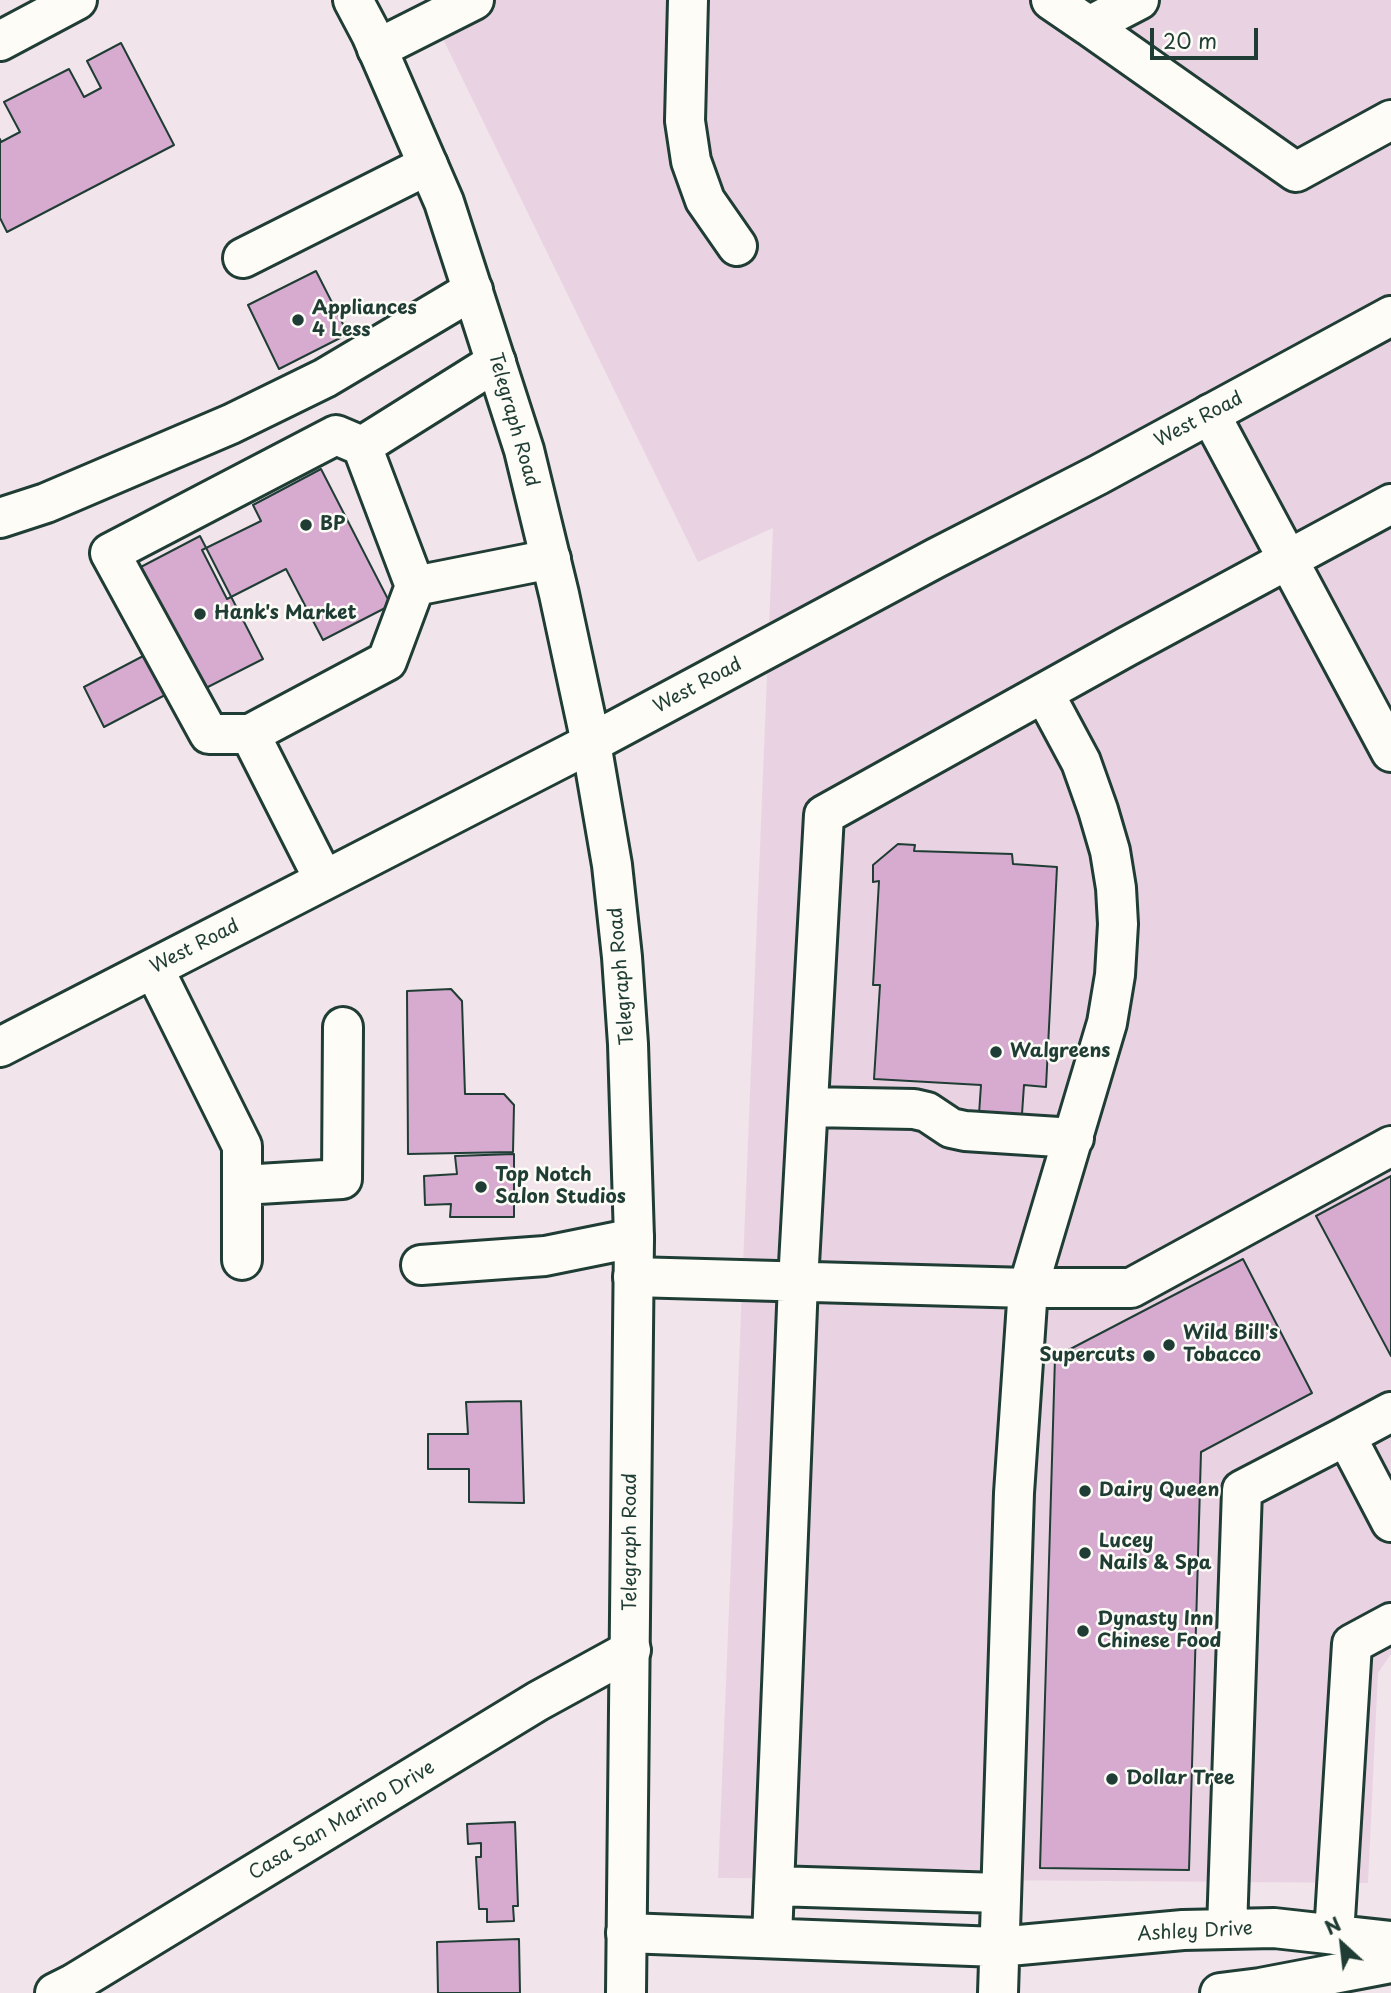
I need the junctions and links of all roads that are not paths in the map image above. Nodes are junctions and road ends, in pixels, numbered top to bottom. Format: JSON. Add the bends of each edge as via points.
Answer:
{"nodes":[{"id":1,"x":77,"y":0,"type":"edge"},
{"id":2,"x":353,"y":0,"type":"edge"},
{"id":3,"x":474,"y":0,"type":"edge"},
{"id":4,"x":688,"y":0,"type":"edge"},
{"id":5,"x":1051,"y":0,"type":"edge"},
{"id":6,"x":1139,"y":0,"type":"edge"},
{"id":7,"x":1089,"y":26,"type":"junction"},
{"id":8,"x":0,"y":41,"type":"edge"},
{"id":9,"x":377,"y":49,"type":"junction"},
{"id":10,"x":1391,"y":120,"type":"edge"},
{"id":11,"x":428,"y":165,"type":"junction"},
{"id":12,"x":737,"y":246,"type":"dead end"},
{"id":13,"x":243,"y":258,"type":"dead end"},
{"id":14,"x":473,"y":290,"type":"junction"},
{"id":15,"x":1391,"y":316,"type":"edge"},
{"id":16,"x":496,"y":362,"type":"junction"},
{"id":17,"x":1210,"y":414,"type":"junction"},
{"id":18,"x":362,"y":446,"type":"junction"},
{"id":19,"x":1391,"y":504,"type":"edge"},
{"id":20,"x":0,"y":518,"type":"edge"},
{"id":21,"x":551,"y":559,"type":"junction"},
{"id":22,"x":1288,"y":560,"type":"junction"},
{"id":23,"x":415,"y":586,"type":"junction"},
{"id":24,"x":1044,"y":693,"type":"junction"},
{"id":25,"x":250,"y":734,"type":"junction"},
{"id":26,"x":592,"y":743,"type":"junction"},
{"id":27,"x":1391,"y":752,"type":"edge"},
{"id":28,"x":324,"y":880,"type":"junction"},
{"id":29,"x":153,"y":969,"type":"junction"},
{"id":30,"x":343,"y":1027,"type":"dead end"},
{"id":31,"x":0,"y":1047,"type":"edge"},
{"id":32,"x":808,"y":1107,"type":"junction"},
{"id":33,"x":1074,"y":1138,"type":"junction"},
{"id":34,"x":1391,"y":1146,"type":"edge"},
{"id":35,"x":242,"y":1185,"type":"junction"},
{"id":36,"x":634,"y":1238,"type":"junction"},
{"id":37,"x":242,"y":1260,"type":"dead end"},
{"id":38,"x":421,"y":1265,"type":"dead end"},
{"id":39,"x":633,"y":1277,"type":"junction"},
{"id":40,"x":799,"y":1282,"type":"junction"},
{"id":41,"x":1028,"y":1288,"type":"junction"},
{"id":42,"x":1391,"y":1412,"type":"edge"},
{"id":43,"x":1346,"y":1436,"type":"junction"},
{"id":44,"x":1391,"y":1522,"type":"edge"},
{"id":45,"x":1391,"y":1623,"type":"edge"},
{"id":46,"x":631,"y":1650,"type":"junction"},
{"id":47,"x":774,"y":1886,"type":"junction"},
{"id":48,"x":1000,"y":1893,"type":"junction"},
{"id":49,"x":1227,"y":1929,"type":"junction"},
{"id":50,"x":626,"y":1933,"type":"junction"},
{"id":51,"x":1334,"y":1935,"type":"junction"},
{"id":52,"x":772,"y":1938,"type":"junction"},
{"id":53,"x":1391,"y":1941,"type":"edge"},
{"id":54,"x":998,"y":1947,"type":"junction"},
{"id":55,"x":1391,"y":1963,"type":"edge"},
{"id":56,"x":55,"y":1993,"type":"edge"},
{"id":57,"x":626,"y":1993,"type":"edge"},
{"id":58,"x":998,"y":1993,"type":"edge"},
{"id":59,"x":1220,"y":1993,"type":"edge"}],
"edges":[{"from":1,"to":8,"type":"main road"},
{"from":2,"to":9,"type":"main road","name":"Telegraph Road"},
{"from":3,"to":9,"type":"main road"},
{"from":4,"to":12,"type":"main road","via":[[685,121],[691,161],[705,200]]},
{"from":5,"to":7,"type":"main road"},
{"from":6,"to":7,"type":"main road"},
{"from":7,"to":10,"type":"main road","via":[[1296,172]]},
{"from":9,"to":11,"type":"main road","name":"Telegraph Road"},
{"from":11,"to":13,"type":"main road"},
{"from":11,"to":14,"type":"main road","name":"Telegraph Road"},
{"from":14,"to":16,"type":"main road","name":"Telegraph Road"},
{"from":14,"to":20,"type":"main road","via":[[326,378],[231,424],[47,503]]},
{"from":15,"to":17,"type":"main road","name":"West Road"},
{"from":16,"to":18,"type":"main road"},
{"from":16,"to":21,"type":"main road","name":"Telegraph Road"},
{"from":17,"to":22,"type":"main road"},
{"from":17,"to":26,"type":"main road","name":"West Road"},
{"from":18,"to":23,"type":"main road"},
{"from":18,"to":25,"type":"main road","via":[[336,435],[110,553],[209,734]]},
{"from":19,"to":22,"type":"main road"},
{"from":21,"to":23,"type":"main road"},
{"from":21,"to":26,"type":"main road","name":"Telegraph Road"},
{"from":22,"to":24,"type":"main road"},
{"from":22,"to":27,"type":"main road"},
{"from":23,"to":25,"type":"main road","via":[[387,661]]},
{"from":24,"to":32,"type":"main road","via":[[824,815]]},
{"from":24,"to":33,"type":"main road","via":[[1081,762],[1110,852],[1116,888],[1118,924],[1107,1023]]},
{"from":25,"to":28,"type":"main road"},
{"from":26,"to":28,"type":"main road","name":"West Road"},
{"from":26,"to":36,"type":"main road","name":"Telegraph Road","via":[[622,957]]},
{"from":28,"to":29,"type":"main road","name":"West Road"},
{"from":29,"to":31,"type":"main road","name":"West Road"},
{"from":29,"to":35,"type":"main road","via":[[242,1146]]},
{"from":30,"to":35,"type":"main road","via":[[342,1179]]},
{"from":32,"to":33,"type":"main road","via":[[914,1109],[965,1131]]},
{"from":32,"to":40,"type":"main road"},
{"from":33,"to":41,"type":"main road"},
{"from":34,"to":41,"type":"main road","via":[[1130,1288]]},
{"from":35,"to":37,"type":"main road"},
{"from":36,"to":38,"type":"main road","via":[[545,1256]]},
{"from":36,"to":39,"type":"main road","name":"Telegraph Road"},
{"from":39,"to":40,"type":"main road"},
{"from":39,"to":46,"type":"main road","name":"Telegraph Road"},
{"from":40,"to":41,"type":"main road"},
{"from":40,"to":47,"type":"main road"},
{"from":41,"to":48,"type":"main road","via":[[1014,1493]]},
{"from":42,"to":43,"type":"main road"},
{"from":43,"to":44,"type":"main road"},
{"from":43,"to":49,"type":"main road","via":[[1242,1490]]},
{"from":45,"to":51,"type":"main road","via":[[1352,1644]]},
{"from":46,"to":50,"type":"main road","name":"Telegraph Road"},
{"from":46,"to":56,"type":"main road","name":"Casa San Marino Drive","via":[[538,1701]]},
{"from":47,"to":48,"type":"main road"},
{"from":47,"to":52,"type":"main road"},
{"from":48,"to":54,"type":"main road"},
{"from":49,"to":51,"type":"main road","name":"Ashley Drive","via":[[1274,1928]]},
{"from":49,"to":54,"type":"main road","name":"Ashley Drive"},
{"from":50,"to":52,"type":"main road","name":"Ashley Drive"},
{"from":50,"to":57,"type":"main road","name":"Telegraph Road"},
{"from":51,"to":53,"type":"main road","name":"Ashley Drive"},
{"from":52,"to":54,"type":"main road","name":"Ashley Drive"},
{"from":54,"to":58,"type":"main road"},
{"from":55,"to":59,"type":"main road"}]}
